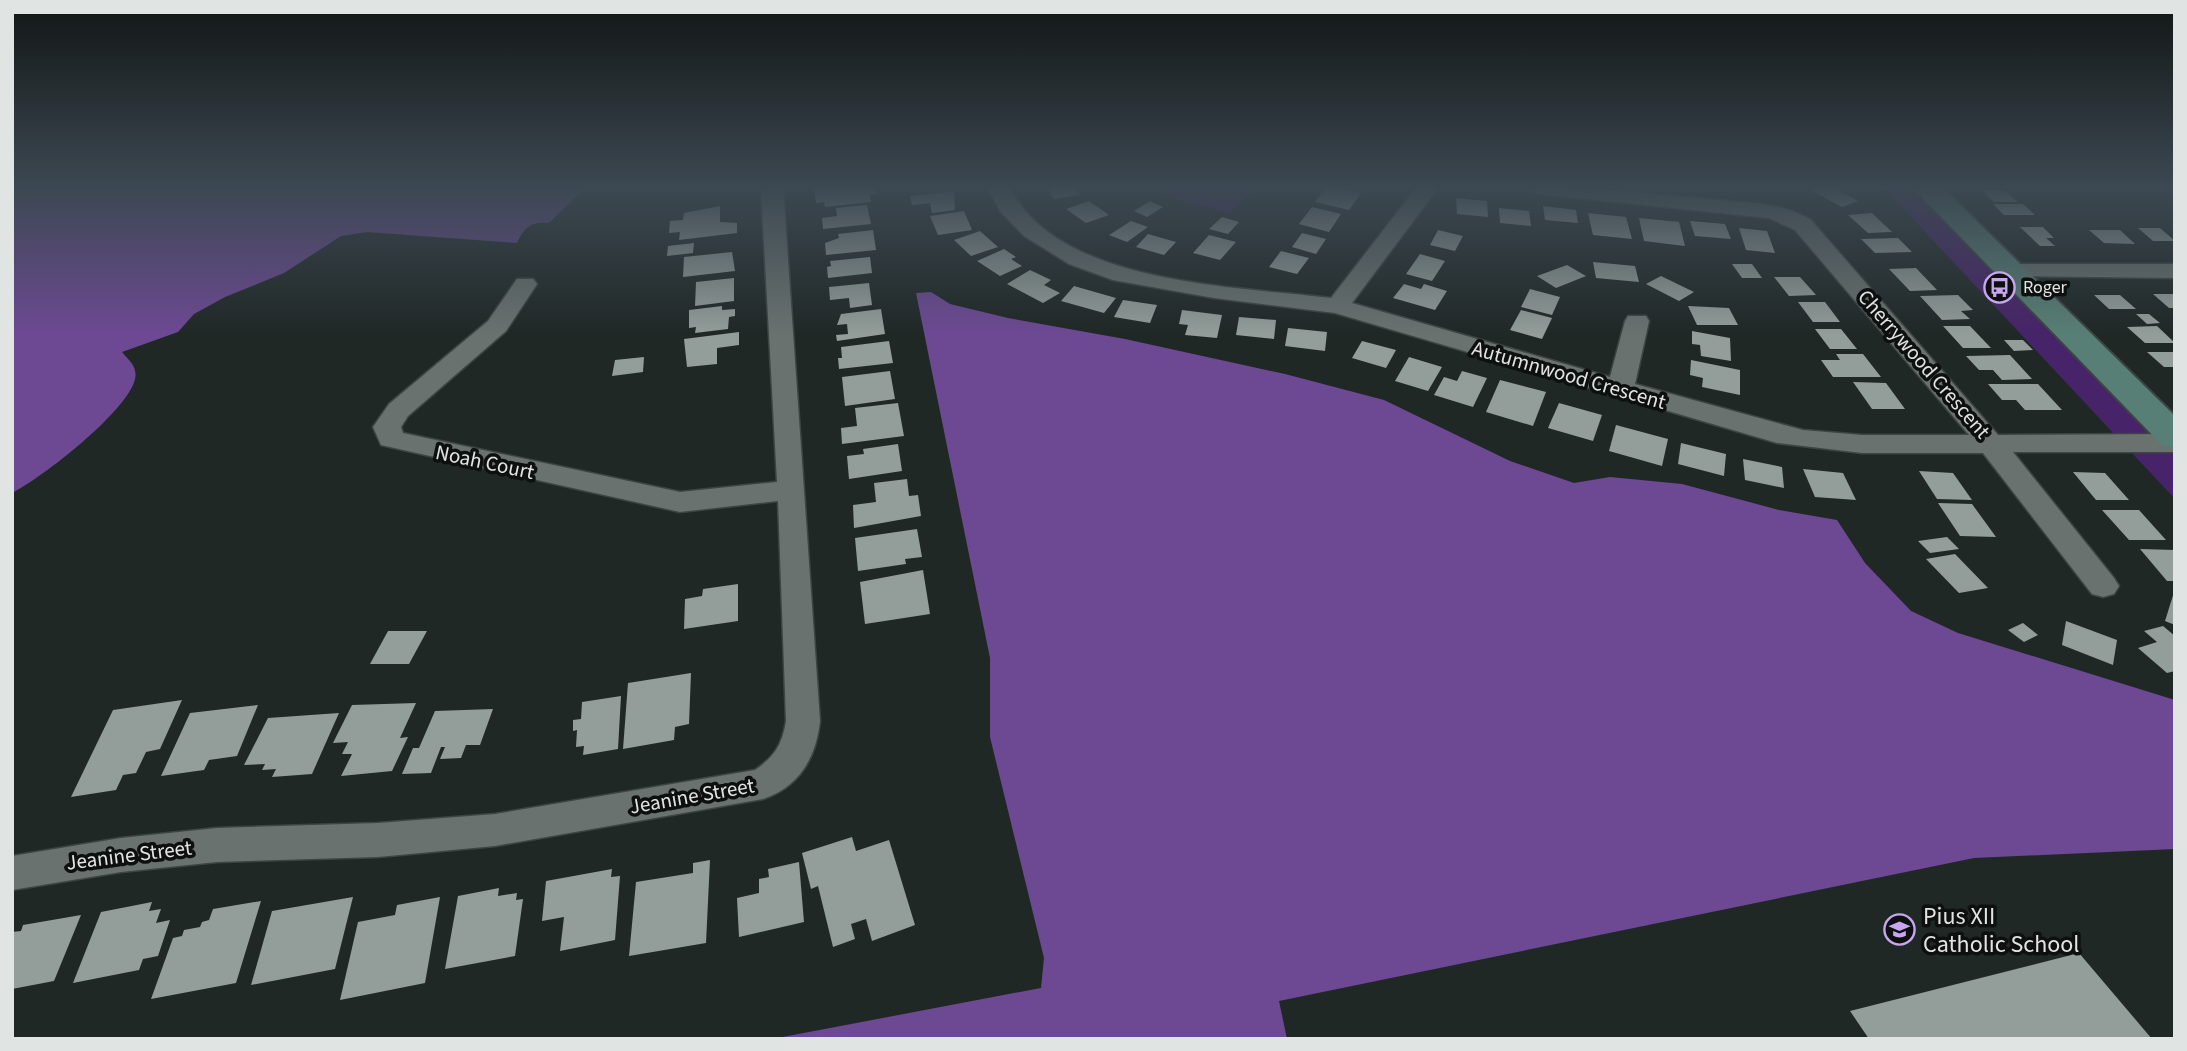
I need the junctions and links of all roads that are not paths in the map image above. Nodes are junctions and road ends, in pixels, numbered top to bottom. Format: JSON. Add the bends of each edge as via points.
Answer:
{"nodes":[{"id":1,"x":775,"y":237,"type":"edge"},
{"id":2,"x":1043,"y":237,"type":"edge"},
{"id":3,"x":1390,"y":237,"type":"edge"},
{"id":4,"x":1812,"y":237,"type":"edge"},
{"id":5,"x":1975,"y":237,"type":"edge"},
{"id":6,"x":2009,"y":271,"type":"junction"},
{"id":7,"x":2175,"y":271,"type":"edge"},
{"id":8,"x":525,"y":284,"type":"dead end"},
{"id":9,"x":1337,"y":306,"type":"junction"},
{"id":10,"x":1637,"y":321,"type":"dead end"},
{"id":11,"x":1620,"y":390,"type":"junction"},
{"id":12,"x":2175,"y":437,"type":"edge"},
{"id":13,"x":2175,"y":443,"type":"edge"},
{"id":14,"x":1992,"y":444,"type":"junction"},
{"id":15,"x":793,"y":490,"type":"junction"},
{"id":16,"x":2103,"y":586,"type":"dead end"},
{"id":17,"x":12,"y":873,"type":"edge"}],
"edges":[{"from":1,"to":15,"type":"street","name":"Jeanine Street"},
{"from":2,"to":9,"type":"street","name":"Autumnwood Crescent","via":[[1100,268],[1172,285]]},
{"from":3,"to":9,"type":"street"},
{"from":4,"to":14,"type":"street","name":"Cherrywood Crescent"},
{"from":5,"to":6,"type":"main road"},
{"from":6,"to":7,"type":"street"},
{"from":6,"to":12,"type":"main road"},
{"from":8,"to":15,"type":"street","name":"Noah Court","via":[[497,326],[390,420],[387,435],[391,439],[680,502]]},
{"from":9,"to":11,"type":"street","name":"Autumnwood Crescent"},
{"from":10,"to":11,"type":"street"},
{"from":11,"to":14,"type":"street","name":"Autumnwood Crescent","via":[[1803,439]]},
{"from":13,"to":14,"type":"street","name":"Autumnwood Crescent"},
{"from":14,"to":16,"type":"street","name":"Cherrywood Crescent"},
{"from":15,"to":17,"type":"street","name":"Jeanine Street","via":[[801,744],[789,767],[763,784],[495,830],[193,847]]}]}
